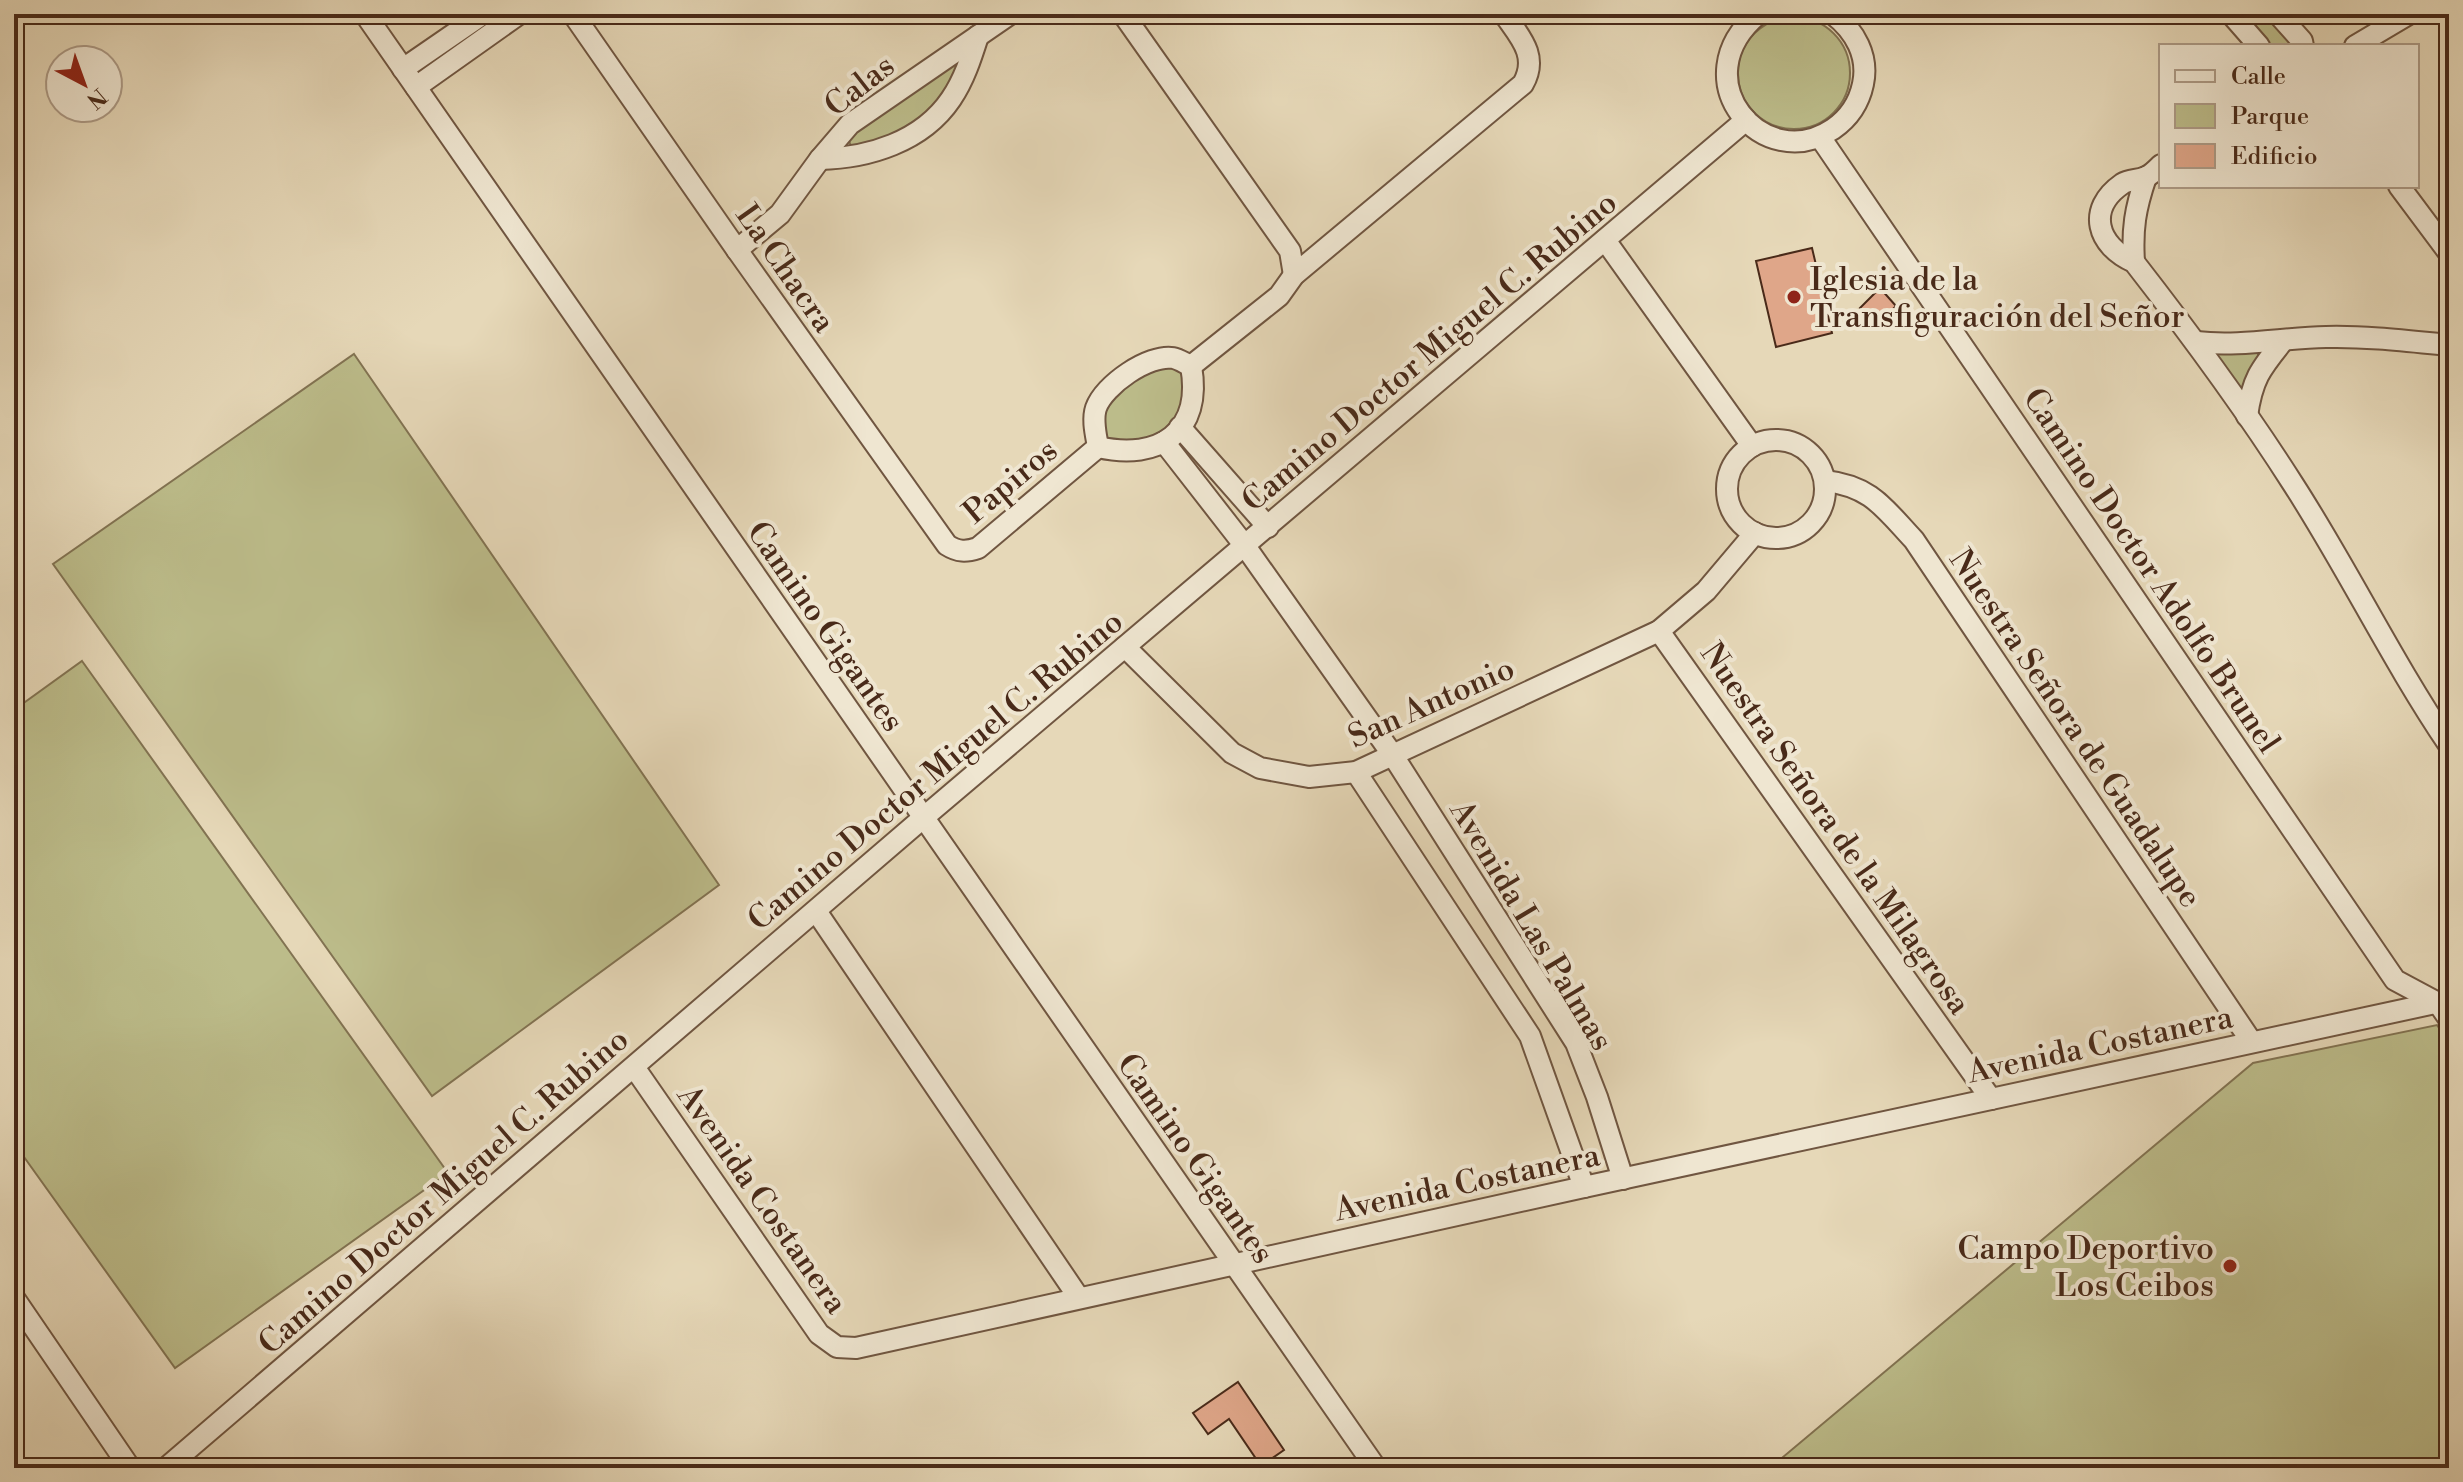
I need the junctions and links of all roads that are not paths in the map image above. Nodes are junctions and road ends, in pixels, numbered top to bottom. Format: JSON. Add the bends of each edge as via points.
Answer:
{"nodes":[{"id":1,"x":365,"y":14,"type":"edge"},
{"id":2,"x":483,"y":14,"type":"edge"},
{"id":3,"x":519,"y":14,"type":"edge"},
{"id":4,"x":573,"y":14,"type":"edge"},
{"id":5,"x":1010,"y":14,"type":"edge"},
{"id":6,"x":1123,"y":14,"type":"edge"},
{"id":7,"x":1504,"y":14,"type":"edge"},
{"id":8,"x":1758,"y":14,"type":"edge"},
{"id":9,"x":2231,"y":14,"type":"edge"},
{"id":10,"x":2278,"y":14,"type":"edge"},
{"id":11,"x":2409,"y":14,"type":"edge"},
{"id":12,"x":1847,"y":18,"type":"edge"},
{"id":13,"x":978,"y":36,"type":"junction"},
{"id":14,"x":2257,"y":44,"type":"edge"},
{"id":15,"x":2303,"y":44,"type":"edge"},
{"id":16,"x":2358,"y":44,"type":"edge"},
{"id":17,"x":403,"y":69,"type":"junction"},
{"id":18,"x":416,"y":87,"type":"junction"},
{"id":19,"x":1746,"y":120,"type":"junction"},
{"id":20,"x":1820,"y":137,"type":"junction"},
{"id":21,"x":820,"y":159,"type":"junction"},
{"id":22,"x":2153,"y":171,"type":"edge"},
{"id":23,"x":2400,"y":188,"type":"edge"},
{"id":24,"x":1605,"y":240,"type":"junction"},
{"id":25,"x":737,"y":250,"type":"junction"},
{"id":26,"x":2449,"y":253,"type":"edge"},
{"id":27,"x":2134,"y":262,"type":"junction"},
{"id":28,"x":1294,"y":275,"type":"junction"},
{"id":29,"x":2283,"y":341,"type":"junction"},
{"id":30,"x":2196,"y":342,"type":"junction"},
{"id":31,"x":2449,"y":345,"type":"edge"},
{"id":32,"x":1191,"y":366,"type":"junction"},
{"id":33,"x":2247,"y":416,"type":"junction"},
{"id":34,"x":1180,"y":427,"type":"junction"},
{"id":35,"x":1164,"y":442,"type":"junction"},
{"id":36,"x":1752,"y":446,"type":"junction"},
{"id":37,"x":1098,"y":447,"type":"junction"},
{"id":38,"x":1825,"y":481,"type":"junction"},
{"id":39,"x":1268,"y":527,"type":"junction"},
{"id":40,"x":1755,"y":533,"type":"junction"},
{"id":41,"x":1245,"y":546,"type":"junction"},
{"id":42,"x":957,"y":551,"type":"joint"},
{"id":43,"x":1659,"y":631,"type":"junction"},
{"id":44,"x":1125,"y":647,"type":"junction"},
{"id":45,"x":2449,"y":745,"type":"edge"},
{"id":46,"x":1392,"y":754,"type":"junction"},
{"id":47,"x":1356,"y":772,"type":"junction"},
{"id":48,"x":923,"y":818,"type":"junction"},
{"id":49,"x":816,"y":911,"type":"junction"},
{"id":50,"x":2445,"y":1007,"type":"edge"},
{"id":51,"x":2251,"y":1041,"type":"junction"},
{"id":52,"x":634,"y":1067,"type":"junction"},
{"id":53,"x":1991,"y":1099,"type":"junction"},
{"id":54,"x":1623,"y":1179,"type":"junction"},
{"id":55,"x":1584,"y":1187,"type":"junction"},
{"id":56,"x":1234,"y":1264,"type":"junction"},
{"id":57,"x":14,"y":1298,"type":"edge"},
{"id":58,"x":1079,"y":1298,"type":"junction"},
{"id":59,"x":130,"y":1468,"type":"edge"},
{"id":60,"x":166,"y":1468,"type":"edge"},
{"id":61,"x":1376,"y":1468,"type":"edge"}],
"edges":[{"from":1,"to":17,"type":"street","name":"Camino Gigantes"},
{"from":2,"to":17,"type":"street"},
{"from":3,"to":18,"type":"street"},
{"from":4,"to":25,"type":"street","name":"La Chacra"},
{"from":5,"to":13,"type":"street","name":"Calas"},
{"from":6,"to":28,"type":"street","via":[[1290,251]]},
{"from":7,"to":28,"type":"street","via":[[1529,57],[1530,71],[1523,84]]},
{"from":8,"to":19,"type":"street","via":[[1743,26],[1727,64],[1727,84]]},
{"from":9,"to":14,"type":"street"},
{"from":10,"to":15,"type":"street"},
{"from":11,"to":16,"type":"street"},
{"from":12,"to":20,"type":"street","via":[[1864,60],[1860,98],[1850,114]]},
{"from":13,"to":21,"type":"street","name":"Calas","via":[[850,124]]},
{"from":13,"to":21,"type":"street","name":"Calas","via":[[950,100],[914,134],[848,159]]},
{"from":17,"to":18,"type":"street","name":"Camino Gigantes"},
{"from":18,"to":48,"type":"street","name":"Camino Gigantes"},
{"from":19,"to":20,"type":"street","via":[[1759,131],[1790,141]]},
{"from":19,"to":24,"type":"street","name":"Camino Doctor Miguel C. Rubino"},
{"from":20,"to":50,"type":"street","name":"Camino Doctor Adolfo Brunel","via":[[2395,980]]},
{"from":21,"to":25,"type":"street","name":"Calas","via":[[780,214]]},
{"from":22,"to":27,"type":"street","via":[[2136,204]]},
{"from":22,"to":27,"type":"street","via":[[2115,191],[2100,220],[2103,239]]},
{"from":23,"to":26,"type":"street"},
{"from":24,"to":36,"type":"street"},
{"from":24,"to":39,"type":"street","name":"Camino Doctor Miguel C. Rubino"},
{"from":25,"to":42,"type":"street","name":"La Chacra","via":[[939,536]]},
{"from":27,"to":30,"type":"street"},
{"from":28,"to":32,"type":"street","via":[[1279,296]]},
{"from":29,"to":30,"type":"street"},
{"from":29,"to":31,"type":"street","via":[[2369,337]]},
{"from":29,"to":33,"type":"street","via":[[2251,389]]},
{"from":30,"to":33,"type":"street"},
{"from":32,"to":34,"type":"street","name":"Papiros","via":[[1192,397]]},
{"from":32,"to":37,"type":"street","name":"Papiros","via":[[1172,358],[1151,361],[1110,388],[1096,407]]},
{"from":33,"to":45,"type":"street"},
{"from":34,"to":35,"type":"street","name":"Papiros"},
{"from":34,"to":39,"type":"street"},
{"from":35,"to":37,"type":"street","name":"Papiros","via":[[1134,452]]},
{"from":35,"to":41,"type":"street"},
{"from":36,"to":38,"type":"street","via":[[1775,439],[1798,444],[1816,459]]},
{"from":36,"to":40,"type":"street","via":[[1735,462],[1727,496],[1737,518]]},
{"from":37,"to":42,"type":"street","name":"Papiros","via":[[978,548]]},
{"from":38,"to":40,"type":"street","via":[[1823,504],[1810,524],[1778,538]]},
{"from":38,"to":51,"type":"street","name":"Nuestra Señora de Guadalupe","via":[[1846,483],[1873,496],[1914,540]]},
{"from":39,"to":41,"type":"street","name":"Camino Doctor Miguel C. Rubino"},
{"from":40,"to":43,"type":"street","name":"San Antonio","via":[[1706,591]]},
{"from":41,"to":44,"type":"street","name":"Camino Doctor Miguel C. Rubino"},
{"from":41,"to":46,"type":"street","name":"Avenida Las Palmas"},
{"from":43,"to":46,"type":"street","name":"San Antonio"},
{"from":43,"to":53,"type":"street","name":"Nuestra Señora de la Milagrosa"},
{"from":44,"to":47,"type":"street","name":"San Antonio","via":[[1232,753],[1260,768],[1309,777]]},
{"from":44,"to":48,"type":"street","name":"Camino Doctor Miguel C. Rubino"},
{"from":46,"to":47,"type":"street","name":"San Antonio"},
{"from":46,"to":54,"type":"street","name":"Avenida Las Palmas","via":[[1576,1043]]},
{"from":47,"to":55,"type":"street","name":"Avenida Las Palmas","via":[[1530,1036]]},
{"from":48,"to":49,"type":"street","name":"Camino Doctor Miguel C. Rubino"},
{"from":48,"to":56,"type":"street","name":"Camino Gigantes"},
{"from":49,"to":52,"type":"street","name":"Camino Doctor Miguel C. Rubino"},
{"from":49,"to":58,"type":"street"},
{"from":50,"to":51,"type":"street","name":"Avenida Costanera"},
{"from":51,"to":53,"type":"street","name":"Avenida Costanera"},
{"from":52,"to":58,"type":"street","name":"Avenida Costanera","via":[[819,1334],[837,1347],[856,1348]]},
{"from":52,"to":60,"type":"street","name":"Camino Doctor Miguel C. Rubino"},
{"from":53,"to":54,"type":"street","name":"Avenida Costanera"},
{"from":54,"to":55,"type":"street","name":"Avenida Costanera"},
{"from":55,"to":56,"type":"street","name":"Avenida Costanera"},
{"from":56,"to":58,"type":"street","name":"Avenida Costanera"},
{"from":56,"to":61,"type":"street","name":"Camino Gigantes"},
{"from":57,"to":59,"type":"street"}]}
